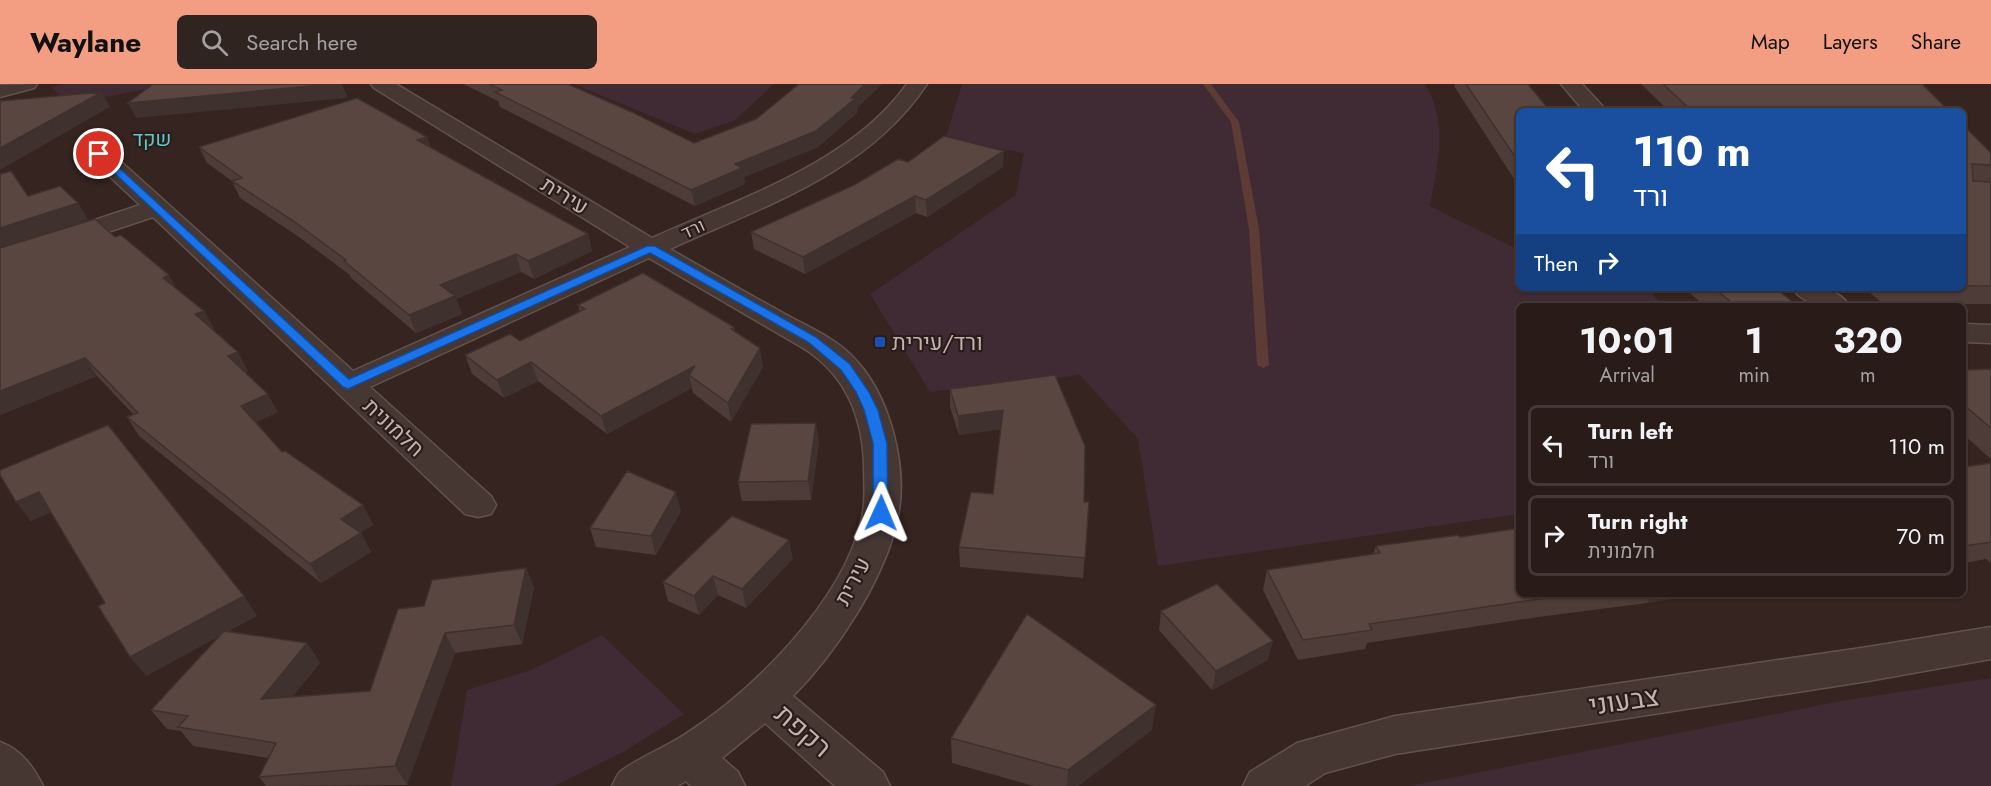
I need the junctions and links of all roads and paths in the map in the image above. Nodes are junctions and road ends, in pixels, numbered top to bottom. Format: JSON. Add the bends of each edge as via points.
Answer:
{"nodes":[{"id":1,"x":27,"y":84,"type":"edge"},
{"id":2,"x":381,"y":84,"type":"edge"},
{"id":3,"x":916,"y":84,"type":"edge"},
{"id":4,"x":1571,"y":84,"type":"edge"},
{"id":5,"x":0,"y":91,"type":"edge"},
{"id":6,"x":1593,"y":108,"type":"edge"},
{"id":7,"x":99,"y":154,"type":"dead end"},
{"id":8,"x":156,"y":208,"type":"junction"},
{"id":9,"x":651,"y":249,"type":"junction"},
{"id":10,"x":0,"y":260,"type":"edge"},
{"id":11,"x":1811,"y":291,"type":"edge"},
{"id":12,"x":1831,"y":303,"type":"edge"},
{"id":13,"x":1966,"y":333,"type":"edge"},
{"id":14,"x":1991,"y":334,"type":"edge"},
{"id":15,"x":348,"y":385,"type":"junction"},
{"id":16,"x":478,"y":505,"type":"dead end"},
{"id":17,"x":1991,"y":643,"type":"edge"},
{"id":18,"x":766,"y":698,"type":"junction"},
{"id":19,"x":690,"y":757,"type":"junction"},
{"id":20,"x":0,"y":762,"type":"edge"},
{"id":21,"x":20,"y":786,"type":"edge"},
{"id":22,"x":635,"y":786,"type":"edge"},
{"id":23,"x":722,"y":786,"type":"edge"},
{"id":24,"x":867,"y":786,"type":"edge"},
{"id":25,"x":1266,"y":786,"type":"edge"}],
"edges":[{"from":1,"to":5,"type":"street"},
{"from":2,"to":9,"type":"street","name":"עירית"},
{"from":3,"to":9,"type":"street","name":"ורד","via":[[889,122],[845,156]]},
{"from":4,"to":6,"type":"street"},
{"from":7,"to":8,"type":"street","name":"חלמונית"},
{"from":8,"to":10,"type":"street"},
{"from":8,"to":15,"type":"street","name":"חלמונית"},
{"from":9,"to":15,"type":"street","name":"ורד"},
{"from":9,"to":18,"type":"street","name":"עירית","via":[[812,340],[846,367],[863,392],[880,443],[881,513],[869,548],[838,608]]},
{"from":11,"to":12,"type":"street"},
{"from":13,"to":14,"type":"street"},
{"from":15,"to":16,"type":"street","name":"חלמונית"},
{"from":17,"to":25,"type":"street","name":"צבעוני","via":[[1395,735],[1313,757]]},
{"from":18,"to":19,"type":"street","name":"עירית"},
{"from":18,"to":24,"type":"street","name":"רקפת"},
{"from":19,"to":22,"type":"street","name":"עירית"},
{"from":19,"to":23,"type":"street"},
{"from":20,"to":21,"type":"street"}]}
